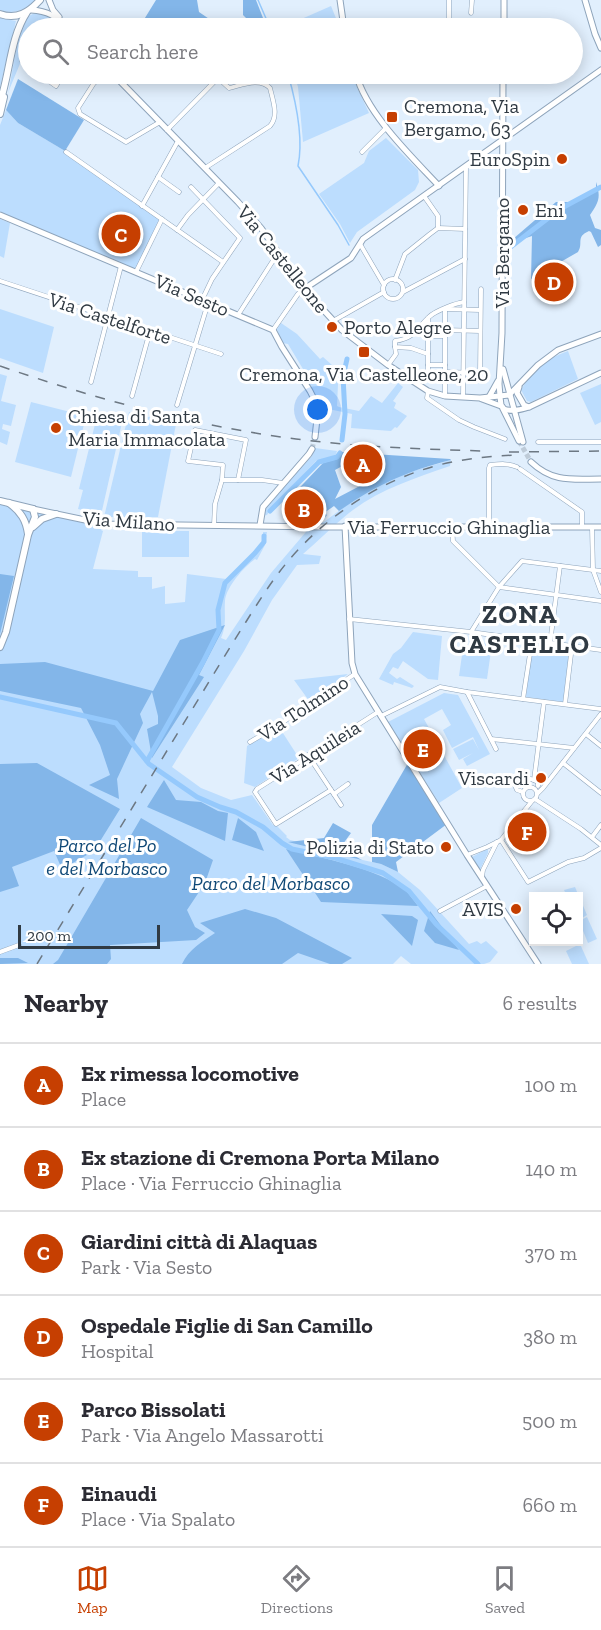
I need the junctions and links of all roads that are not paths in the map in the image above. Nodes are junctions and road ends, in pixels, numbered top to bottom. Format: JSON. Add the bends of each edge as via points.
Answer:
{"nodes":[{"id":1,"x":40,"y":0,"type":"edge"},
{"id":2,"x":49,"y":0,"type":"edge"},
{"id":3,"x":340,"y":0,"type":"edge"},
{"id":4,"x":449,"y":0,"type":"edge"},
{"id":5,"x":472,"y":0,"type":"edge"},
{"id":6,"x":504,"y":0,"type":"edge"},
{"id":7,"x":585,"y":0,"type":"edge"},
{"id":8,"x":29,"y":11,"type":"junction"},
{"id":9,"x":471,"y":13,"type":"dead end"},
{"id":10,"x":0,"y":14,"type":"edge"},
{"id":11,"x":24,"y":18,"type":"edge"},
{"id":12,"x":58,"y":18,"type":"edge"},
{"id":13,"x":60,"y":18,"type":"edge"},
{"id":14,"x":343,"y":18,"type":"edge"},
{"id":15,"x":449,"y":18,"type":"edge"},
{"id":16,"x":504,"y":18,"type":"edge"},
{"id":17,"x":18,"y":28,"type":"edge"},
{"id":18,"x":601,"y":48,"type":"edge"},
{"id":19,"x":601,"y":69,"type":"edge"},
{"id":20,"x":7,"y":81,"type":"junction"},
{"id":21,"x":583,"y":82,"type":"edge"},
{"id":22,"x":93,"y":84,"type":"edge"},
{"id":23,"x":123,"y":84,"type":"edge"},
{"id":24,"x":212,"y":84,"type":"edge"},
{"id":25,"x":225,"y":84,"type":"edge"},
{"id":26,"x":248,"y":84,"type":"edge"},
{"id":27,"x":266,"y":84,"type":"edge"},
{"id":28,"x":360,"y":84,"type":"edge"},
{"id":29,"x":503,"y":84,"type":"edge"},
{"id":30,"x":580,"y":84,"type":"edge"},
{"id":31,"x":0,"y":102,"type":"edge"},
{"id":32,"x":0,"y":114,"type":"edge"},
{"id":33,"x":160,"y":122,"type":"junction"},
{"id":34,"x":386,"y":128,"type":"junction"},
{"id":35,"x":167,"y":130,"type":"junction"},
{"id":36,"x":503,"y":140,"type":"junction"},
{"id":37,"x":178,"y":141,"type":"junction"},
{"id":38,"x":362,"y":152,"type":"dead end"},
{"id":39,"x":66,"y":153,"type":"dead end"},
{"id":40,"x":466,"y":167,"type":"junction"},
{"id":41,"x":205,"y":168,"type":"junction"},
{"id":42,"x":159,"y":177,"type":"junction"},
{"id":43,"x":219,"y":183,"type":"junction"},
{"id":44,"x":439,"y":186,"type":"junction"},
{"id":45,"x":191,"y":187,"type":"dead end"},
{"id":46,"x":179,"y":192,"type":"dead end"},
{"id":47,"x":424,"y":196,"type":"junction"},
{"id":48,"x":204,"y":199,"type":"junction"},
{"id":49,"x":142,"y":206,"type":"junction"},
{"id":50,"x":0,"y":215,"type":"edge"},
{"id":51,"x":162,"y":219,"type":"junction"},
{"id":52,"x":438,"y":228,"type":"junction"},
{"id":53,"x":465,"y":229,"type":"junction"},
{"id":54,"x":177,"y":230,"type":"junction"},
{"id":55,"x":360,"y":244,"type":"junction"},
{"id":56,"x":278,"y":253,"type":"junction"},
{"id":57,"x":465,"y":259,"type":"junction"},
{"id":58,"x":223,"y":262,"type":"junction"},
{"id":59,"x":121,"y":266,"type":"junction"},
{"id":60,"x":136,"y":272,"type":"junction"},
{"id":61,"x":395,"y":280,"type":"junction"},
{"id":62,"x":0,"y":281,"type":"edge"},
{"id":63,"x":384,"y":285,"type":"junction"},
{"id":64,"x":304,"y":289,"type":"junction"},
{"id":65,"x":481,"y":289,"type":"dead end"},
{"id":66,"x":384,"y":292,"type":"junction"},
{"id":67,"x":403,"y":292,"type":"junction"},
{"id":68,"x":201,"y":300,"type":"junction"},
{"id":69,"x":464,"y":302,"type":"junction"},
{"id":70,"x":208,"y":303,"type":"junction"},
{"id":71,"x":445,"y":309,"type":"junction"},
{"id":72,"x":464,"y":310,"type":"junction"},
{"id":73,"x":481,"y":310,"type":"junction"},
{"id":74,"x":238,"y":315,"type":"junction"},
{"id":75,"x":107,"y":317,"type":"junction"},
{"id":76,"x":428,"y":317,"type":"junction"},
{"id":77,"x":333,"y":321,"type":"junction"},
{"id":78,"x":273,"y":330,"type":"junction"},
{"id":79,"x":445,"y":330,"type":"junction"},
{"id":80,"x":150,"y":331,"type":"junction"},
{"id":81,"x":464,"y":331,"type":"junction"},
{"id":82,"x":480,"y":331,"type":"junction"},
{"id":83,"x":601,"y":334,"type":"edge"},
{"id":84,"x":428,"y":336,"type":"junction"},
{"id":85,"x":445,"y":336,"type":"junction"},
{"id":86,"x":411,"y":337,"type":"junction"},
{"id":87,"x":195,"y":345,"type":"junction"},
{"id":88,"x":395,"y":347,"type":"junction"},
{"id":89,"x":411,"y":348,"type":"junction"},
{"id":90,"x":221,"y":354,"type":"dead end"},
{"id":91,"x":428,"y":354,"type":"junction"},
{"id":92,"x":501,"y":361,"type":"junction"},
{"id":93,"x":388,"y":365,"type":"junction"},
{"id":94,"x":428,"y":365,"type":"junction"},
{"id":95,"x":445,"y":365,"type":"junction"},
{"id":96,"x":445,"y":372,"type":"junction"},
{"id":97,"x":463,"y":372,"type":"junction"},
{"id":98,"x":601,"y":373,"type":"edge"},
{"id":99,"x":428,"y":375,"type":"dead end"},
{"id":100,"x":499,"y":379,"type":"junction"},
{"id":101,"x":91,"y":382,"type":"dead end"},
{"id":102,"x":506,"y":386,"type":"junction"},
{"id":103,"x":518,"y":387,"type":"junction"},
{"id":104,"x":428,"y":391,"type":"junction"},
{"id":105,"x":509,"y":395,"type":"junction"},
{"id":106,"x":132,"y":396,"type":"dead end"},
{"id":107,"x":445,"y":396,"type":"junction"},
{"id":108,"x":463,"y":397,"type":"junction"},
{"id":109,"x":489,"y":397,"type":"junction"},
{"id":110,"x":500,"y":397,"type":"junction"},
{"id":111,"x":480,"y":398,"type":"junction"},
{"id":112,"x":177,"y":405,"type":"dead end"},
{"id":113,"x":529,"y":407,"type":"junction"},
{"id":114,"x":503,"y":408,"type":"junction"},
{"id":115,"x":513,"y":408,"type":"junction"},
{"id":116,"x":315,"y":437,"type":"tunnel mouth"},
{"id":117,"x":505,"y":439,"type":"dead end"},
{"id":118,"x":538,"y":442,"type":"dead end"},
{"id":119,"x":601,"y":442,"type":"edge"},
{"id":120,"x":312,"y":449,"type":"tunnel mouth"},
{"id":121,"x":531,"y":462,"type":"tunnel mouth"},
{"id":122,"x":601,"y":479,"type":"edge"},
{"id":123,"x":222,"y":480,"type":"junction"},
{"id":124,"x":238,"y":480,"type":"junction"},
{"id":125,"x":283,"y":483,"type":"junction"},
{"id":126,"x":0,"y":501,"type":"edge"},
{"id":127,"x":9,"y":503,"type":"junction"},
{"id":128,"x":33,"y":509,"type":"junction"},
{"id":129,"x":56,"y":514,"type":"junction"},
{"id":130,"x":214,"y":525,"type":"junction"},
{"id":131,"x":260,"y":525,"type":"junction"},
{"id":132,"x":30,"y":526,"type":"junction"},
{"id":133,"x":345,"y":526,"type":"junction"},
{"id":134,"x":452,"y":527,"type":"junction"},
{"id":135,"x":489,"y":527,"type":"junction"},
{"id":136,"x":582,"y":527,"type":"junction"},
{"id":137,"x":592,"y":527,"type":"junction"},
{"id":138,"x":601,"y":527,"type":"edge"},
{"id":139,"x":560,"y":566,"type":"junction"},
{"id":140,"x":593,"y":570,"type":"junction"},
{"id":141,"x":601,"y":571,"type":"edge"},
{"id":142,"x":499,"y":587,"type":"junction"},
{"id":143,"x":601,"y":592,"type":"edge"},
{"id":144,"x":556,"y":595,"type":"junction"},
{"id":145,"x":601,"y":602,"type":"edge"},
{"id":146,"x":350,"y":619,"type":"junction"},
{"id":147,"x":471,"y":632,"type":"junction"},
{"id":148,"x":532,"y":641,"type":"junction"},
{"id":149,"x":550,"y":643,"type":"junction"},
{"id":150,"x":572,"y":646,"type":"junction"},
{"id":151,"x":0,"y":647,"type":"edge"},
{"id":152,"x":601,"y":650,"type":"edge"},
{"id":153,"x":355,"y":674,"type":"junction"},
{"id":154,"x":467,"y":692,"type":"junction"},
{"id":155,"x":523,"y":699,"type":"junction"},
{"id":156,"x":544,"y":702,"type":"junction"},
{"id":157,"x":565,"y":704,"type":"junction"},
{"id":158,"x":601,"y":709,"type":"edge"},
{"id":159,"x":379,"y":714,"type":"junction"},
{"id":160,"x":601,"y":714,"type":"edge"},
{"id":161,"x":586,"y":734,"type":"junction"},
{"id":162,"x":491,"y":739,"type":"junction"},
{"id":163,"x":250,"y":742,"type":"dead end"},
{"id":164,"x":539,"y":744,"type":"junction"},
{"id":165,"x":601,"y":746,"type":"edge"},
{"id":166,"x":575,"y":748,"type":"junction"},
{"id":167,"x":496,"y":749,"type":"dead end"},
{"id":168,"x":308,"y":755,"type":"junction"},
{"id":169,"x":563,"y":763,"type":"junction"},
{"id":170,"x":510,"y":774,"type":"dead end"},
{"id":171,"x":513,"y":780,"type":"junction"},
{"id":172,"x":534,"y":780,"type":"junction"},
{"id":173,"x":548,"y":781,"type":"junction"},
{"id":174,"x":348,"y":784,"type":"dead end"},
{"id":175,"x":537,"y":787,"type":"junction"},
{"id":176,"x":332,"y":792,"type":"junction"},
{"id":177,"x":523,"y":792,"type":"junction"},
{"id":178,"x":601,"y":792,"type":"edge"},
{"id":179,"x":538,"y":794,"type":"junction"},
{"id":180,"x":525,"y":799,"type":"junction"},
{"id":181,"x":534,"y":800,"type":"junction"},
{"id":182,"x":341,"y":806,"type":"dead end"},
{"id":183,"x":525,"y":810,"type":"junction"},
{"id":184,"x":601,"y":825,"type":"edge"},
{"id":185,"x":592,"y":837,"type":"junction"},
{"id":186,"x":499,"y":841,"type":"junction"},
{"id":187,"x":601,"y":847,"type":"edge"},
{"id":188,"x":467,"y":855,"type":"junction"},
{"id":189,"x":482,"y":877,"type":"junction"},
{"id":190,"x":487,"y":886,"type":"junction"},
{"id":191,"x":440,"y":911,"type":"dead end"},
{"id":192,"x":19,"y":945,"type":"dead end"},
{"id":193,"x":0,"y":952,"type":"edge"},
{"id":194,"x":538,"y":964,"type":"edge"}],
"edges":[{"from":1,"to":8,"type":"main road"},
{"from":2,"to":13,"type":"street"},
{"from":3,"to":14,"type":"street"},
{"from":4,"to":15,"type":"street"},
{"from":5,"to":9,"type":"street"},
{"from":6,"to":16,"type":"street"},
{"from":7,"to":18,"type":"street"},
{"from":8,"to":10,"type":"main road","via":[[14,16]]},
{"from":8,"to":11,"type":"main road"},
{"from":8,"to":12,"type":"street","via":[[49,12]]},
{"from":17,"to":20,"type":"main road"},
{"from":19,"to":21,"type":"street"},
{"from":20,"to":31,"type":"main road"},
{"from":20,"to":32,"type":"main road"},
{"from":22,"to":33,"type":"street","via":[[78,111],[126,142]]},
{"from":23,"to":33,"type":"street","name":"Via Castelleone"},
{"from":24,"to":35,"type":"street"},
{"from":25,"to":26,"type":"street","via":[[229,88]]},
{"from":27,"to":41,"type":"street","via":[[274,122]]},
{"from":28,"to":34,"type":"street"},
{"from":29,"to":36,"type":"street","name":"Via Bergamo"},
{"from":30,"to":36,"type":"street"},
{"from":33,"to":35,"type":"street","name":"Via Castelleone"},
{"from":34,"to":38,"type":"street"},
{"from":34,"to":44,"type":"street"},
{"from":35,"to":37,"type":"street","name":"Via Castelleone"},
{"from":36,"to":40,"type":"street"},
{"from":36,"to":92,"type":"street","name":"Via Bergamo"},
{"from":37,"to":41,"type":"street","name":"Via Castelleone"},
{"from":37,"to":42,"type":"street"},
{"from":39,"to":49,"type":"street"},
{"from":40,"to":44,"type":"street"},
{"from":40,"to":53,"type":"street"},
{"from":41,"to":43,"type":"street","name":"Via Castelleone"},
{"from":42,"to":46,"type":"street"},
{"from":42,"to":49,"type":"street"},
{"from":43,"to":48,"type":"street"},
{"from":43,"to":56,"type":"street","name":"Via Castelleone","via":[[261,228]]},
{"from":44,"to":47,"type":"street"},
{"from":45,"to":48,"type":"street"},
{"from":47,"to":52,"type":"street","via":[[438,216]]},
{"from":47,"to":55,"type":"street"},
{"from":48,"to":54,"type":"street"},
{"from":48,"to":58,"type":"street","via":[[240,238]]},
{"from":49,"to":51,"type":"street"},
{"from":50,"to":59,"type":"street","name":"Via Sesto"},
{"from":51,"to":54,"type":"street"},
{"from":51,"to":60,"type":"street"},
{"from":52,"to":53,"type":"street"},
{"from":52,"to":61,"type":"street","via":[[405,254]]},
{"from":53,"to":57,"type":"street"},
{"from":54,"to":58,"type":"street"},
{"from":55,"to":63,"type":"street"},
{"from":55,"to":64,"type":"street","via":[[351,258]]},
{"from":56,"to":64,"type":"street","name":"Via Castelleone"},
{"from":56,"to":74,"type":"street"},
{"from":57,"to":67,"type":"street"},
{"from":57,"to":69,"type":"street"},
{"from":58,"to":68,"type":"street"},
{"from":59,"to":60,"type":"street","name":"Via Sesto"},
{"from":59,"to":75,"type":"street"},
{"from":60,"to":68,"type":"street","name":"Via Sesto"},
{"from":61,"to":63,"type":"street"},
{"from":61,"to":67,"type":"street","via":[[402,285]]},
{"from":62,"to":75,"type":"street","name":"Via Castelforte"},
{"from":63,"to":66,"type":"street"},
{"from":64,"to":77,"type":"street","name":"Via Castelleone"},
{"from":64,"to":78,"type":"street"},
{"from":65,"to":73,"type":"street"},
{"from":66,"to":67,"type":"street","via":[[392,299]]},
{"from":66,"to":77,"type":"street"},
{"from":68,"to":70,"type":"street","name":"Via Sesto"},
{"from":69,"to":71,"type":"street"},
{"from":69,"to":72,"type":"street"},
{"from":70,"to":74,"type":"street","name":"Via Sesto"},
{"from":70,"to":87,"type":"street"},
{"from":71,"to":72,"type":"street"},
{"from":71,"to":76,"type":"street"},
{"from":71,"to":79,"type":"street"},
{"from":72,"to":73,"type":"street"},
{"from":72,"to":81,"type":"street"},
{"from":73,"to":82,"type":"street"},
{"from":74,"to":78,"type":"street","name":"Via Sesto"},
{"from":75,"to":80,"type":"street","name":"Via Castelforte"},
{"from":75,"to":101,"type":"street"},
{"from":76,"to":84,"type":"street"},
{"from":76,"to":86,"type":"street"},
{"from":77,"to":93,"type":"street","name":"Via Castelleone"},
{"from":78,"to":116,"type":"street","via":[[316,403]]},
{"from":79,"to":81,"type":"street"},
{"from":79,"to":85,"type":"street"},
{"from":80,"to":87,"type":"street","name":"Via Castelforte"},
{"from":80,"to":106,"type":"street"},
{"from":81,"to":82,"type":"street"},
{"from":81,"to":97,"type":"street"},
{"from":82,"to":97,"type":"street","via":[[480,373]]},
{"from":83,"to":103,"type":"street","via":[[558,350]]},
{"from":84,"to":85,"type":"street"},
{"from":84,"to":91,"type":"street"},
{"from":85,"to":95,"type":"street"},
{"from":86,"to":88,"type":"street","via":[[395,341]]},
{"from":86,"to":89,"type":"street"},
{"from":87,"to":90,"type":"street","name":"Via Castelforte"},
{"from":87,"to":112,"type":"street"},
{"from":88,"to":89,"type":"street"},
{"from":88,"to":93,"type":"street","via":[[396,354]]},
{"from":89,"to":91,"type":"street"},
{"from":91,"to":94,"type":"street"},
{"from":92,"to":100,"type":"street","name":"Via Bergamo"},
{"from":92,"to":102,"type":"street","name":"Via Bergamo"},
{"from":93,"to":104,"type":"street","name":"Via Castelleone"},
{"from":94,"to":95,"type":"street"},
{"from":94,"to":99,"type":"street"},
{"from":95,"to":96,"type":"street"},
{"from":96,"to":97,"type":"street"},
{"from":96,"to":107,"type":"street"},
{"from":97,"to":108,"type":"street"},
{"from":98,"to":113,"type":"street"},
{"from":100,"to":109,"type":"street","name":"Via Bergamo"},
{"from":100,"to":110,"type":"street","name":"Via Bergamo"},
{"from":102,"to":103,"type":"street"},
{"from":102,"to":105,"type":"street","name":"Via Bergamo"},
{"from":103,"to":105,"type":"street"},
{"from":103,"to":113,"type":"street","via":[[517,393]]},
{"from":104,"to":107,"type":"street","name":"Via Castelleone"},
{"from":104,"to":117,"type":"street","via":[[427,398],[459,420]]},
{"from":105,"to":110,"type":"street","name":"Via Castelleone"},
{"from":105,"to":115,"type":"street","name":"Via Bergamo"},
{"from":107,"to":108,"type":"street","name":"Via Castelleone"},
{"from":108,"to":111,"type":"street","name":"Via Castelleone"},
{"from":109,"to":110,"type":"street","name":"Via Castelleone"},
{"from":109,"to":111,"type":"street","name":"Via Castelleone"},
{"from":110,"to":114,"type":"street","name":"Via Bergamo"},
{"from":111,"to":114,"type":"street","name":"Via Castelleone"},
{"from":113,"to":115,"type":"street"},
{"from":114,"to":115,"type":"street","name":"Via Castelleone"},
{"from":114,"to":115,"type":"street","via":[[521,441]]},
{"from":118,"to":119,"type":"street"},
{"from":120,"to":125,"type":"street"},
{"from":121,"to":122,"type":"street","via":[[549,476],[562,480]]},
{"from":123,"to":124,"type":"street"},
{"from":123,"to":124,"type":"street","via":[[223,465],[188,461],[195,430],[246,440]]},
{"from":123,"to":130,"type":"street"},
{"from":124,"to":125,"type":"street"},
{"from":125,"to":131,"type":"street","via":[[263,507]]},
{"from":126,"to":127,"type":"main road","name":"Via Milano"},
{"from":127,"to":128,"type":"main road","name":"Via Milano"},
{"from":127,"to":132,"type":"main road"},
{"from":128,"to":129,"type":"street","name":"Via Milano"},
{"from":128,"to":132,"type":"main road","via":[[35,517]]},
{"from":129,"to":130,"type":"street","name":"Via Milano","via":[[104,524]]},
{"from":129,"to":132,"type":"main road"},
{"from":130,"to":131,"type":"street","name":"Via Milano"},
{"from":131,"to":133,"type":"street","name":"Via Ferruccio Ghinaglia"},
{"from":132,"to":151,"type":"main road"},
{"from":133,"to":134,"type":"street","name":"Via Ferruccio Ghinaglia"},
{"from":133,"to":146,"type":"street"},
{"from":134,"to":135,"type":"street","name":"Via Ferruccio Ghinaglia"},
{"from":134,"to":142,"type":"street","via":[[453,541]]},
{"from":135,"to":136,"type":"street","name":"Via Ferruccio Ghinaglia"},
{"from":135,"to":136,"type":"street","via":[[489,468],[509,464],[582,512]]},
{"from":136,"to":137,"type":"street","name":"Via Ferruccio Ghinaglia"},
{"from":137,"to":138,"type":"street","name":"Via Ferruccio Ghinaglia"},
{"from":137,"to":140,"type":"street"},
{"from":139,"to":140,"type":"street"},
{"from":139,"to":142,"type":"street","via":[[522,561]]},
{"from":139,"to":144,"type":"street"},
{"from":140,"to":141,"type":"street"},
{"from":140,"to":143,"type":"street"},
{"from":142,"to":144,"type":"street"},
{"from":142,"to":147,"type":"street"},
{"from":144,"to":145,"type":"street"},
{"from":144,"to":149,"type":"street"},
{"from":146,"to":147,"type":"street"},
{"from":146,"to":153,"type":"street"},
{"from":147,"to":148,"type":"street"},
{"from":148,"to":149,"type":"street"},
{"from":148,"to":155,"type":"street"},
{"from":149,"to":150,"type":"street"},
{"from":150,"to":152,"type":"street"},
{"from":150,"to":157,"type":"street"},
{"from":153,"to":159,"type":"street"},
{"from":153,"to":163,"type":"street","name":"Via Tolmino"},
{"from":154,"to":155,"type":"street","name":"Via Aquileia"},
{"from":154,"to":159,"type":"street","name":"Via Aquileia","via":[[440,687]]},
{"from":154,"to":162,"type":"street"},
{"from":155,"to":156,"type":"street","name":"Via Aquileia"},
{"from":156,"to":157,"type":"street","name":"Via Aquileia"},
{"from":156,"to":164,"type":"street"},
{"from":157,"to":158,"type":"street","name":"Via Aquileia"},
{"from":159,"to":168,"type":"street","name":"Via Aquileia"},
{"from":159,"to":188,"type":"street"},
{"from":160,"to":161,"type":"street"},
{"from":161,"to":165,"type":"street"},
{"from":161,"to":166,"type":"street"},
{"from":162,"to":164,"type":"street"},
{"from":162,"to":167,"type":"street"},
{"from":164,"to":166,"type":"street"},
{"from":164,"to":172,"type":"street"},
{"from":166,"to":169,"type":"street"},
{"from":168,"to":176,"type":"street"},
{"from":168,"to":176,"type":"street","name":"Via Aquileia","via":[[255,792],[276,824]]},
{"from":169,"to":173,"type":"street"},
{"from":169,"to":178,"type":"street"},
{"from":170,"to":171,"type":"street"},
{"from":171,"to":172,"type":"street"},
{"from":171,"to":177,"type":"street","via":[[517,790]]},
{"from":172,"to":175,"type":"street"},
{"from":173,"to":175,"type":"street"},
{"from":173,"to":179,"type":"street"},
{"from":174,"to":176,"type":"street"},
{"from":175,"to":177,"type":"street","via":[[528,787]]},
{"from":175,"to":179,"type":"street"},
{"from":176,"to":182,"type":"street"},
{"from":177,"to":180,"type":"street"},
{"from":179,"to":181,"type":"street"},
{"from":180,"to":181,"type":"street"},
{"from":180,"to":183,"type":"street"},
{"from":181,"to":183,"type":"street"},
{"from":181,"to":185,"type":"street"},
{"from":183,"to":186,"type":"street"},
{"from":184,"to":185,"type":"street"},
{"from":185,"to":187,"type":"street"},
{"from":186,"to":187,"type":"street","via":[[528,882]]},
{"from":186,"to":188,"type":"street"},
{"from":186,"to":189,"type":"street"},
{"from":188,"to":189,"type":"street"},
{"from":189,"to":190,"type":"street"},
{"from":190,"to":191,"type":"street"},
{"from":190,"to":194,"type":"street"},
{"from":192,"to":193,"type":"street"}]}
